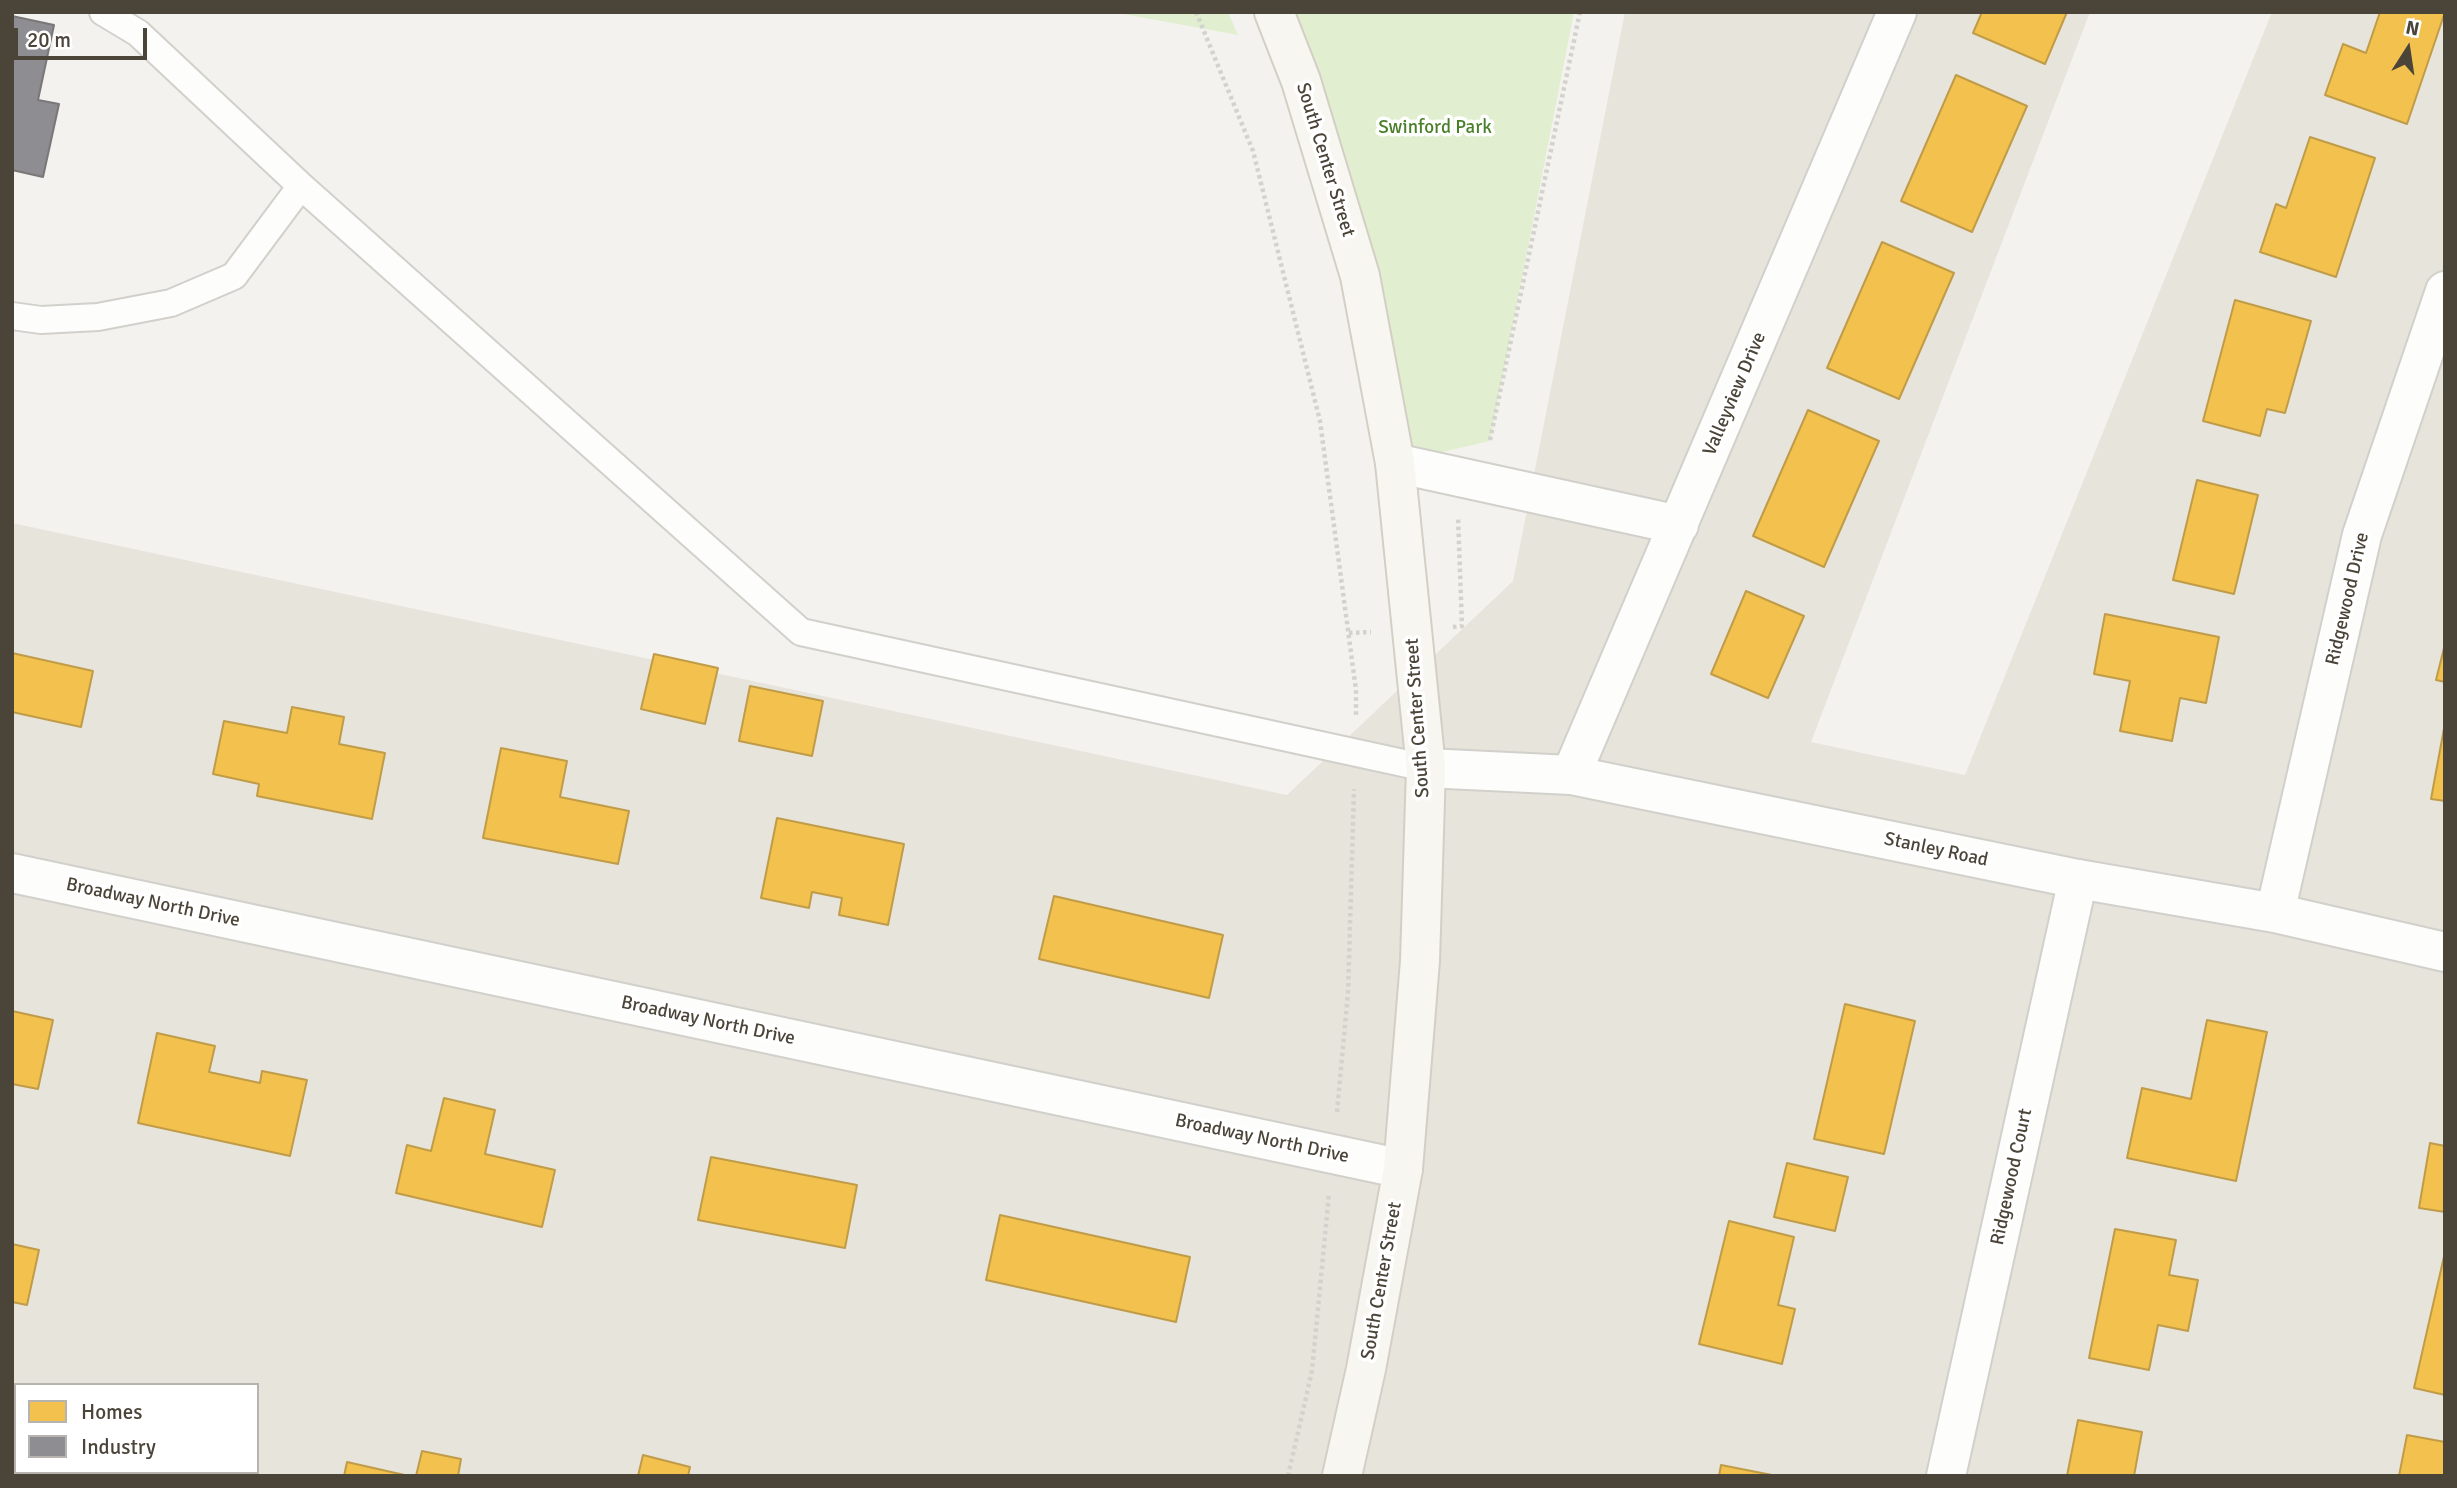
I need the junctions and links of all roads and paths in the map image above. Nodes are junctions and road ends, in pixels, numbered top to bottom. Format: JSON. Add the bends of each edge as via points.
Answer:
{"nodes":[{"id":1,"x":103,"y":12,"type":"edge"},
{"id":2,"x":1274,"y":12,"type":"edge"},
{"id":3,"x":1580,"y":12,"type":"edge"},
{"id":4,"x":1897,"y":12,"type":"edge"},
{"id":5,"x":301,"y":186,"type":"junction"},
{"id":6,"x":2444,"y":296,"type":"edge"},
{"id":7,"x":12,"y":316,"type":"edge"},
{"id":8,"x":1395,"y":463,"type":"junction"},
{"id":9,"x":1476,"y":481,"type":"junction"},
{"id":10,"x":1679,"y":525,"type":"junction"},
{"id":11,"x":1426,"y":768,"type":"junction"},
{"id":12,"x":1571,"y":775,"type":"junction"},
{"id":13,"x":12,"y":873,"type":"edge"},
{"id":14,"x":2078,"y":879,"type":"junction"},
{"id":15,"x":2275,"y":913,"type":"junction"},
{"id":16,"x":2445,"y":952,"type":"edge"},
{"id":17,"x":1403,"y":1169,"type":"junction"},
{"id":18,"x":1342,"y":1476,"type":"edge"},
{"id":19,"x":1946,"y":1476,"type":"edge"}],
"edges":[{"from":1,"to":5,"type":"lane","via":[[138,33]]},
{"from":2,"to":8,"type":"main road","name":"South Center Street","via":[[1301,81],[1360,276]]},
{"from":3,"to":9,"type":"path","via":[[1490,441]]},
{"from":4,"to":10,"type":"street","name":"Valleyview Drive"},
{"from":5,"to":7,"type":"lane","via":[[234,276],[170,303],[98,317],[41,320]]},
{"from":5,"to":11,"type":"lane","via":[[801,632]]},
{"from":6,"to":15,"type":"street","name":"Ridgewood Drive","via":[[2362,535]]},
{"from":8,"to":9,"type":"street"},
{"from":8,"to":11,"type":"main road","name":"South Center Street"},
{"from":9,"to":10,"type":"street"},
{"from":10,"to":12,"type":"street","name":"Valleyview Drive"},
{"from":11,"to":12,"type":"street","name":"Stanley Road"},
{"from":11,"to":17,"type":"main road","name":"South Center Street","via":[[1420,961]]},
{"from":12,"to":14,"type":"street","name":"Stanley Road"},
{"from":13,"to":17,"type":"street","name":"Broadway North Drive"},
{"from":14,"to":15,"type":"street","name":"Stanley Road"},
{"from":14,"to":19,"type":"street","name":"Ridgewood Court"},
{"from":15,"to":16,"type":"street","name":"Stanley Road"},
{"from":17,"to":18,"type":"main road","name":"South Center Street"}]}
